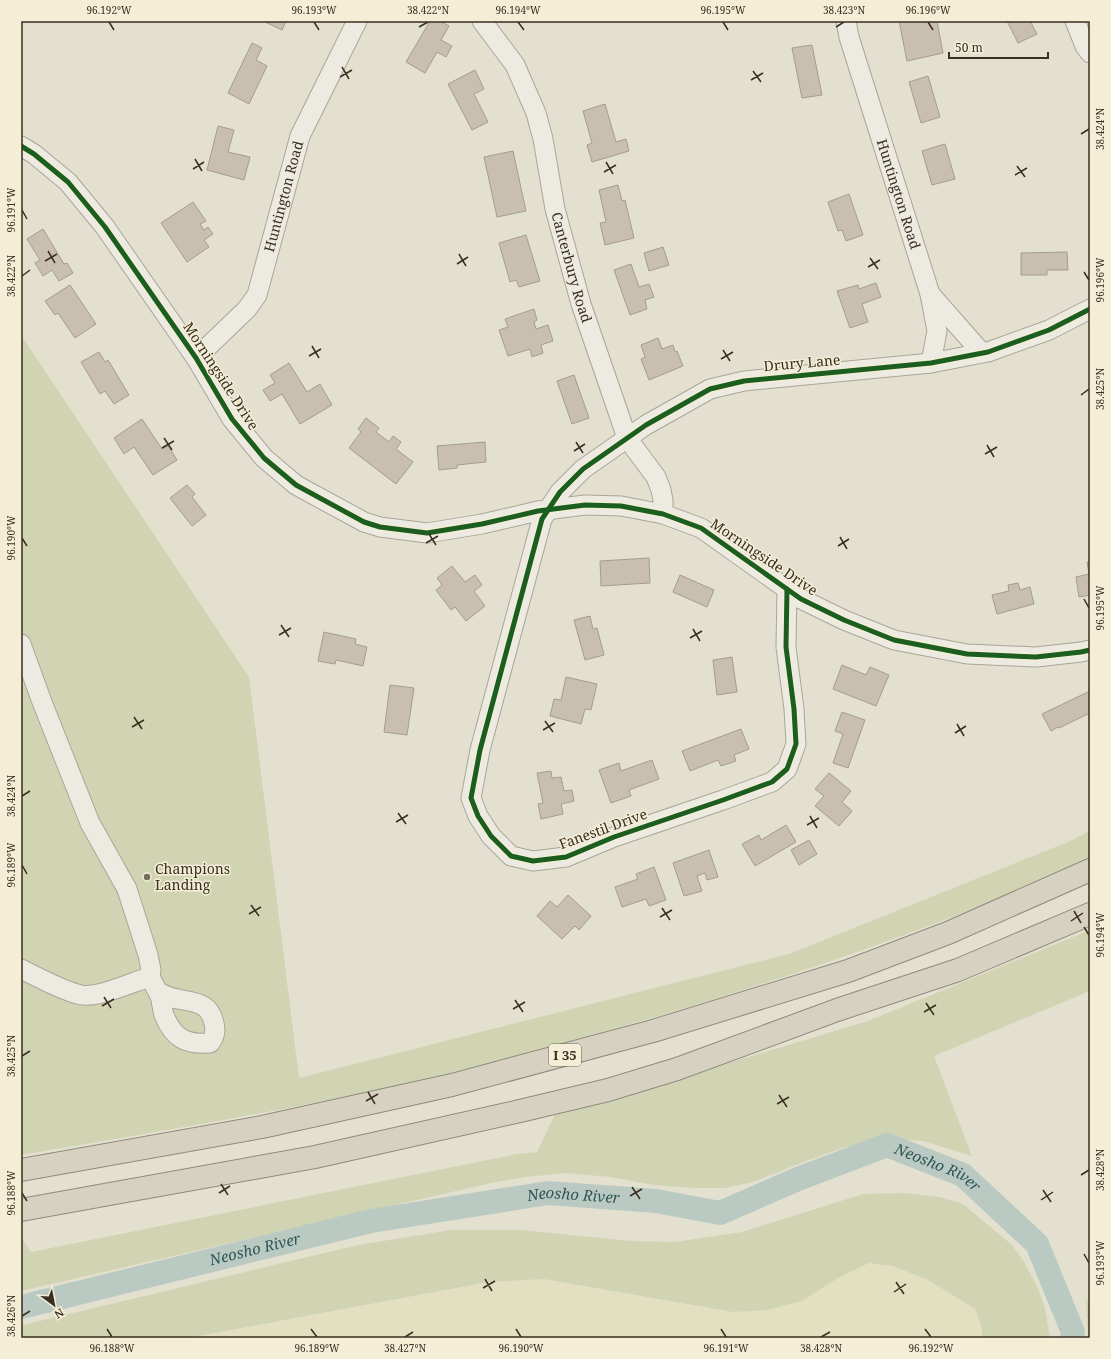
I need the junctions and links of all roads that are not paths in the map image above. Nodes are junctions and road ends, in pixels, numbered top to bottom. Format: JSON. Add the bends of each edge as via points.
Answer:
{"nodes":[{"id":1,"x":357,"y":21,"type":"edge"},
{"id":2,"x":482,"y":21,"type":"edge"},
{"id":3,"x":846,"y":21,"type":"edge"},
{"id":4,"x":1075,"y":21,"type":"edge"},
{"id":5,"x":1090,"y":53,"type":"edge"},
{"id":6,"x":21,"y":146,"type":"edge"},
{"id":7,"x":930,"y":294,"type":"junction"},
{"id":8,"x":1090,"y":309,"type":"edge"},
{"id":9,"x":981,"y":352,"type":"junction"},
{"id":10,"x":196,"y":358,"type":"junction"},
{"id":11,"x":931,"y":363,"type":"junction"},
{"id":12,"x":627,"y":438,"type":"junction"},
{"id":13,"x":549,"y":509,"type":"junction"},
{"id":14,"x":663,"y":514,"type":"junction"},
{"id":15,"x":787,"y":589,"type":"junction"},
{"id":16,"x":21,"y":644,"type":"edge"},
{"id":17,"x":1090,"y":650,"type":"edge"},
{"id":18,"x":1090,"y":870,"type":"edge"},
{"id":19,"x":1090,"y":914,"type":"edge"},
{"id":20,"x":21,"y":969,"type":"edge"},
{"id":21,"x":21,"y":1170,"type":"edge"},
{"id":22,"x":21,"y":1210,"type":"edge"}],
"edges":[{"from":1,"to":10,"type":"street","name":"Huntington Road","via":[[300,136],[257,295],[247,309]]},
{"from":2,"to":12,"type":"street","name":"Canterbury Road","via":[[515,64],[536,113],[556,209],[581,304]]},
{"from":3,"to":7,"type":"street","name":"Huntington Road"},
{"from":4,"to":5,"type":"street"},
{"from":6,"to":10,"type":"street","name":"Morningside Drive","via":[[68,182],[105,227]]},
{"from":7,"to":9,"type":"street","name":"Huntington Road"},
{"from":7,"to":11,"type":"street","via":[[937,331]]},
{"from":8,"to":9,"type":"street","name":"Drury Lane","via":[[1049,330]]},
{"from":9,"to":11,"type":"street","name":"Drury Lane"},
{"from":10,"to":13,"type":"street","name":"Morningside Drive","via":[[232,419],[264,458],[296,485],[364,522],[380,527],[427,533]]},
{"from":11,"to":12,"type":"street","name":"Drury Lane","via":[[744,381],[710,389],[646,424]]},
{"from":12,"to":13,"type":"street","name":"Drury Lane","via":[[583,468],[560,492]]},
{"from":12,"to":14,"type":"street","name":"Canterbury Road","via":[[656,477],[663,500]]},
{"from":13,"to":14,"type":"street","name":"Morningside Drive","via":[[584,505],[622,506]]},
{"from":13,"to":15,"type":"street","name":"Fanestil Drive","via":[[542,519],[480,750],[471,798],[478,816],[491,836],[511,856],[533,861],[566,857],[614,837],[772,782],[788,769],[796,744],[786,647]]},
{"from":14,"to":15,"type":"street","name":"Morningside Drive","via":[[702,528]]},
{"from":15,"to":17,"type":"street","name":"Morningside Drive","via":[[844,620],[894,640],[967,654],[1036,657]]},
{"from":16,"to":20,"type":"street","via":[[90,823],[127,889],[148,955],[154,984],[82,995]]},
{"from":18,"to":21,"type":"highway","number":"I 35","via":[[948,933],[848,971],[653,1031],[452,1085],[278,1123]]},
{"from":19,"to":22,"type":"highway","via":[[958,970],[837,1010],[677,1069],[608,1090],[315,1157]]}]}
